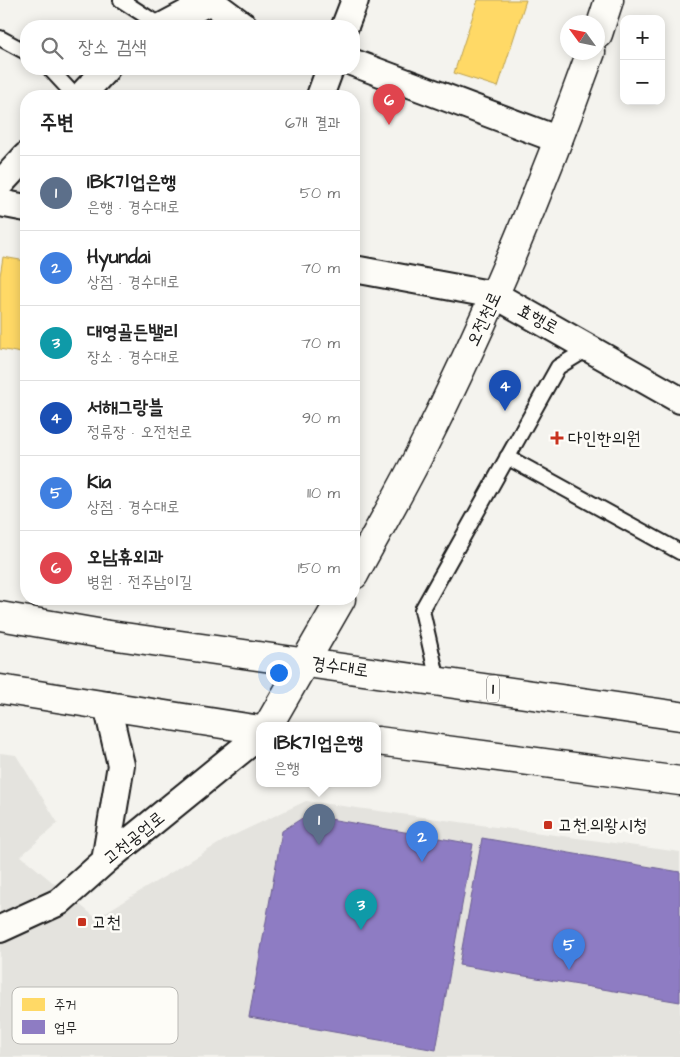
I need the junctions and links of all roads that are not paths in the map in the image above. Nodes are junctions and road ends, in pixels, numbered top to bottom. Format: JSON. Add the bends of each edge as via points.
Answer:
{"nodes":[{"id":1,"x":121,"y":0,"type":"edge"},
{"id":2,"x":210,"y":0,"type":"edge"},
{"id":3,"x":354,"y":0,"type":"edge"},
{"id":4,"x":609,"y":0,"type":"edge"},
{"id":5,"x":604,"y":15,"type":"edge"},
{"id":6,"x":153,"y":20,"type":"edge"},
{"id":7,"x":173,"y":20,"type":"edge"},
{"id":8,"x":236,"y":20,"type":"edge"},
{"id":9,"x":347,"y":20,"type":"edge"},
{"id":10,"x":0,"y":38,"type":"edge"},
{"id":11,"x":20,"y":49,"type":"edge"},
{"id":12,"x":588,"y":60,"type":"edge"},
{"id":13,"x":360,"y":65,"type":"edge"},
{"id":14,"x":56,"y":75,"type":"edge"},
{"id":15,"x":100,"y":75,"type":"edge"},
{"id":16,"x":328,"y":75,"type":"edge"},
{"id":17,"x":69,"y":90,"type":"edge"},
{"id":18,"x":87,"y":90,"type":"edge"},
{"id":19,"x":322,"y":90,"type":"edge"},
{"id":20,"x":559,"y":140,"type":"junction"},
{"id":21,"x":20,"y":162,"type":"edge"},
{"id":22,"x":0,"y":184,"type":"edge"},
{"id":23,"x":0,"y":203,"type":"edge"},
{"id":24,"x":20,"y":207,"type":"edge"},
{"id":25,"x":360,"y":270,"type":"edge"},
{"id":26,"x":495,"y":295,"type":"junction"},
{"id":27,"x":589,"y":348,"type":"junction"},
{"id":28,"x":680,"y":400,"type":"edge"},
{"id":29,"x":507,"y":457,"type":"junction"},
{"id":30,"x":680,"y":552,"type":"edge"},
{"id":31,"x":360,"y":564,"type":"edge"},
{"id":32,"x":338,"y":605,"type":"edge"},
{"id":33,"x":0,"y":616,"type":"edge"},
{"id":34,"x":306,"y":663,"type":"junction"},
{"id":35,"x":438,"y":681,"type":"junction"},
{"id":36,"x":0,"y":689,"type":"edge"},
{"id":37,"x":107,"y":704,"type":"junction"},
{"id":38,"x":680,"y":716,"type":"edge"},
{"id":39,"x":270,"y":722,"type":"edge"},
{"id":40,"x":256,"y":729,"type":"edge"},
{"id":41,"x":256,"y":738,"type":"edge"},
{"id":42,"x":381,"y":741,"type":"edge"},
{"id":43,"x":680,"y":781,"type":"edge"},
{"id":44,"x":105,"y":861,"type":"junction"},
{"id":45,"x":0,"y":929,"type":"edge"}],
"edges":[{"from":1,"to":6,"type":"lane"},
{"from":2,"to":7,"type":"street"},
{"from":2,"to":8,"type":"street"},
{"from":3,"to":9,"type":"street"},
{"from":4,"to":5,"type":"main road"},
{"from":10,"to":11,"type":"lane"},
{"from":12,"to":20,"type":"main road","name":"오전천로"},
{"from":13,"to":20,"type":"street"},
{"from":14,"to":17,"type":"lane"},
{"from":15,"to":18,"type":"street"},
{"from":16,"to":19,"type":"street"},
{"from":20,"to":26,"type":"main road","name":"오전천로"},
{"from":21,"to":22,"type":"street"},
{"from":23,"to":24,"type":"street"},
{"from":25,"to":26,"type":"street","name":"효행로"},
{"from":26,"to":27,"type":"street","name":"효행로"},
{"from":26,"to":31,"type":"main road","name":"오전천로","via":[[417,459]]},
{"from":27,"to":28,"type":"street","name":"효행로"},
{"from":27,"to":29,"type":"lane","via":[[558,367]]},
{"from":29,"to":30,"type":"lane"},
{"from":29,"to":35,"type":"lane","via":[[422,610]]},
{"from":32,"to":34,"type":"main road"},
{"from":33,"to":34,"type":"main road","name":"경수대로","number":"1"},
{"from":34,"to":35,"type":"main road","name":"경수대로","number":"1"},
{"from":34,"to":39,"type":"main road"},
{"from":35,"to":38,"type":"main road","name":"경수대로","number":"1"},
{"from":36,"to":37,"type":"main road"},
{"from":37,"to":40,"type":"main road"},
{"from":37,"to":44,"type":"street","via":[[121,765]]},
{"from":41,"to":44,"type":"street","name":"고천공업로"},
{"from":42,"to":43,"type":"main road"},
{"from":44,"to":45,"type":"street","name":"고천공업로","via":[[59,902]]}]}
